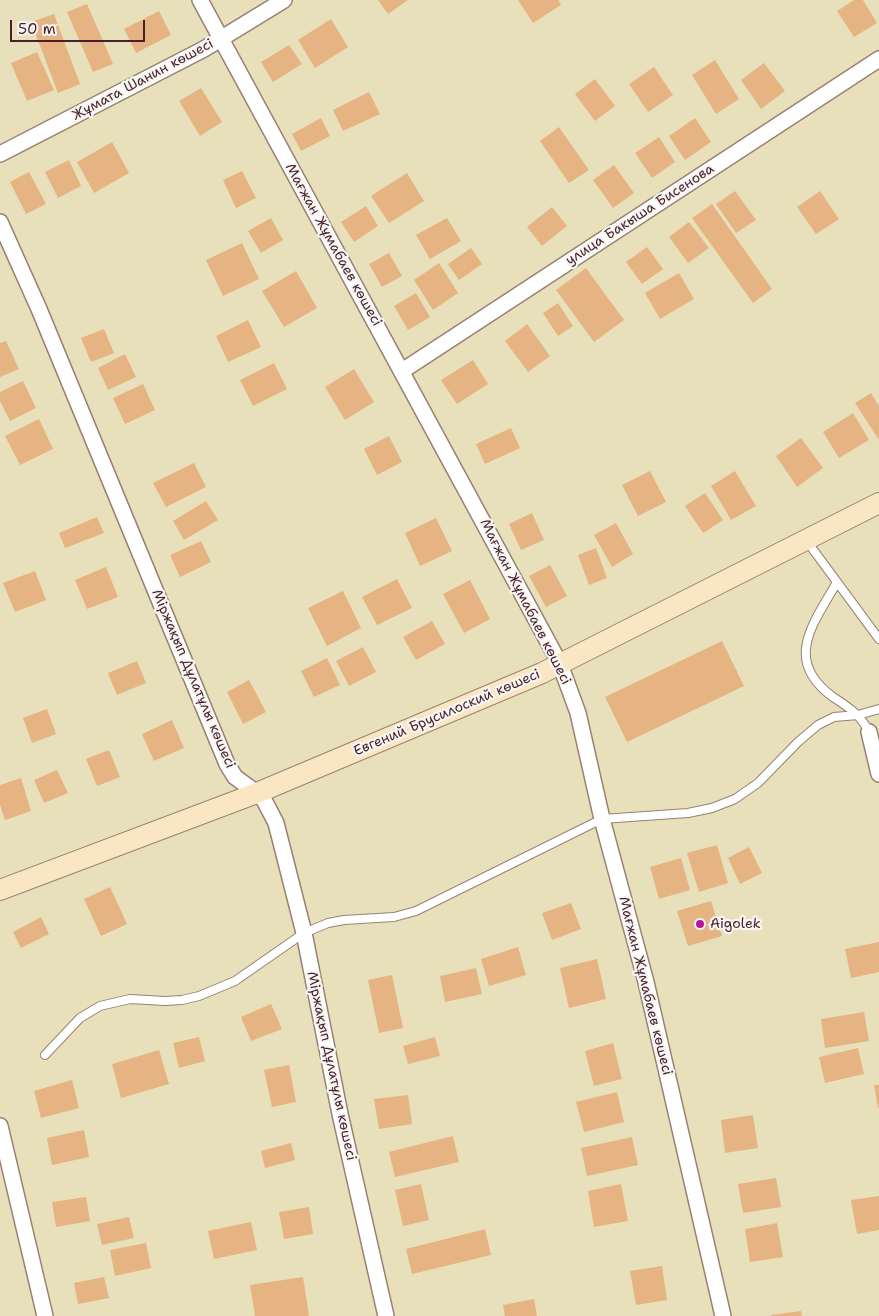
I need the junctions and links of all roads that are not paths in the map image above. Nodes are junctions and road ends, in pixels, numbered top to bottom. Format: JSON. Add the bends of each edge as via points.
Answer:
{"nodes":[{"id":1,"x":200,"y":0,"type":"edge"},
{"id":2,"x":284,"y":0,"type":"edge"},
{"id":3,"x":220,"y":40,"type":"junction"},
{"id":4,"x":879,"y":59,"type":"edge"},
{"id":5,"x":0,"y":154,"type":"edge"},
{"id":6,"x":0,"y":222,"type":"edge"},
{"id":7,"x":402,"y":371,"type":"junction"},
{"id":8,"x":879,"y":503,"type":"edge"},
{"id":9,"x":806,"y":540,"type":"junction"},
{"id":10,"x":837,"y":582,"type":"junction"},
{"id":11,"x":879,"y":639,"type":"edge"},
{"id":12,"x":560,"y":664,"type":"junction"},
{"id":13,"x":879,"y":709,"type":"edge"},
{"id":14,"x":858,"y":715,"type":"junction"},
{"id":15,"x":869,"y":732,"type":"joint"},
{"id":16,"x":879,"y":774,"type":"edge"},
{"id":17,"x":257,"y":793,"type":"junction"},
{"id":18,"x":602,"y":819,"type":"junction"},
{"id":19,"x":0,"y":890,"type":"edge"},
{"id":20,"x":304,"y":933,"type":"junction"},
{"id":21,"x":45,"y":1055,"type":"dead end"},
{"id":22,"x":0,"y":1126,"type":"edge"},
{"id":23,"x":45,"y":1316,"type":"edge"},
{"id":24,"x":386,"y":1316,"type":"edge"},
{"id":25,"x":723,"y":1316,"type":"edge"}],
"edges":[{"from":1,"to":3,"type":"street","name":"Мағжан Жұмабаев көшесі"},
{"from":2,"to":3,"type":"street","name":"Жұмата Шанин көшесі"},
{"from":3,"to":5,"type":"street","name":"Жұмата Шанин көшесі"},
{"from":3,"to":7,"type":"street","name":"Мағжан Жұмабаев көшесі"},
{"from":4,"to":7,"type":"street","name":"улица Бакыша Бисенова"},
{"from":6,"to":17,"type":"street","name":"Міржақып Дұлатұлы көшесі","via":[[227,764],[235,777]]},
{"from":7,"to":12,"type":"street","name":"Мағжан Жұмабаев көшесі"},
{"from":8,"to":9,"type":"main road","name":"Евгений Брусилоский көшесі"},
{"from":9,"to":10,"type":"lane"},
{"from":9,"to":12,"type":"main road","name":"Евгений Брусилоский көшесі"},
{"from":10,"to":11,"type":"lane"},
{"from":10,"to":14,"type":"lane","via":[[810,630],[806,654],[809,668],[822,687]]},
{"from":12,"to":17,"type":"main road","name":"Евгений Брусилоский көшесі"},
{"from":12,"to":18,"type":"street","name":"Мағжан Жұмабаев көшесі","via":[[578,713]]},
{"from":13,"to":14,"type":"lane"},
{"from":14,"to":15,"type":"lane"},
{"from":14,"to":18,"type":"lane","via":[[834,717],[818,725],[758,783],[735,799],[688,813]]},
{"from":15,"to":16,"type":"street"},
{"from":17,"to":19,"type":"main road","name":"Евгений Брусилоский көшесі"},
{"from":17,"to":20,"type":"street","name":"Міржақып Дұлатұлы көшесі","via":[[276,823]]},
{"from":18,"to":20,"type":"lane","via":[[416,911],[394,917],[344,920]]},
{"from":18,"to":25,"type":"street","name":"Мағжан Жұмабаев көшесі","via":[[646,982]]},
{"from":20,"to":21,"type":"lane","via":[[235,981],[199,996],[164,1001],[130,999],[100,1006],[80,1018]]},
{"from":20,"to":24,"type":"street","name":"Міржақып Дұлатұлы көшесі","via":[[340,1114]]},
{"from":22,"to":23,"type":"street"}]}
